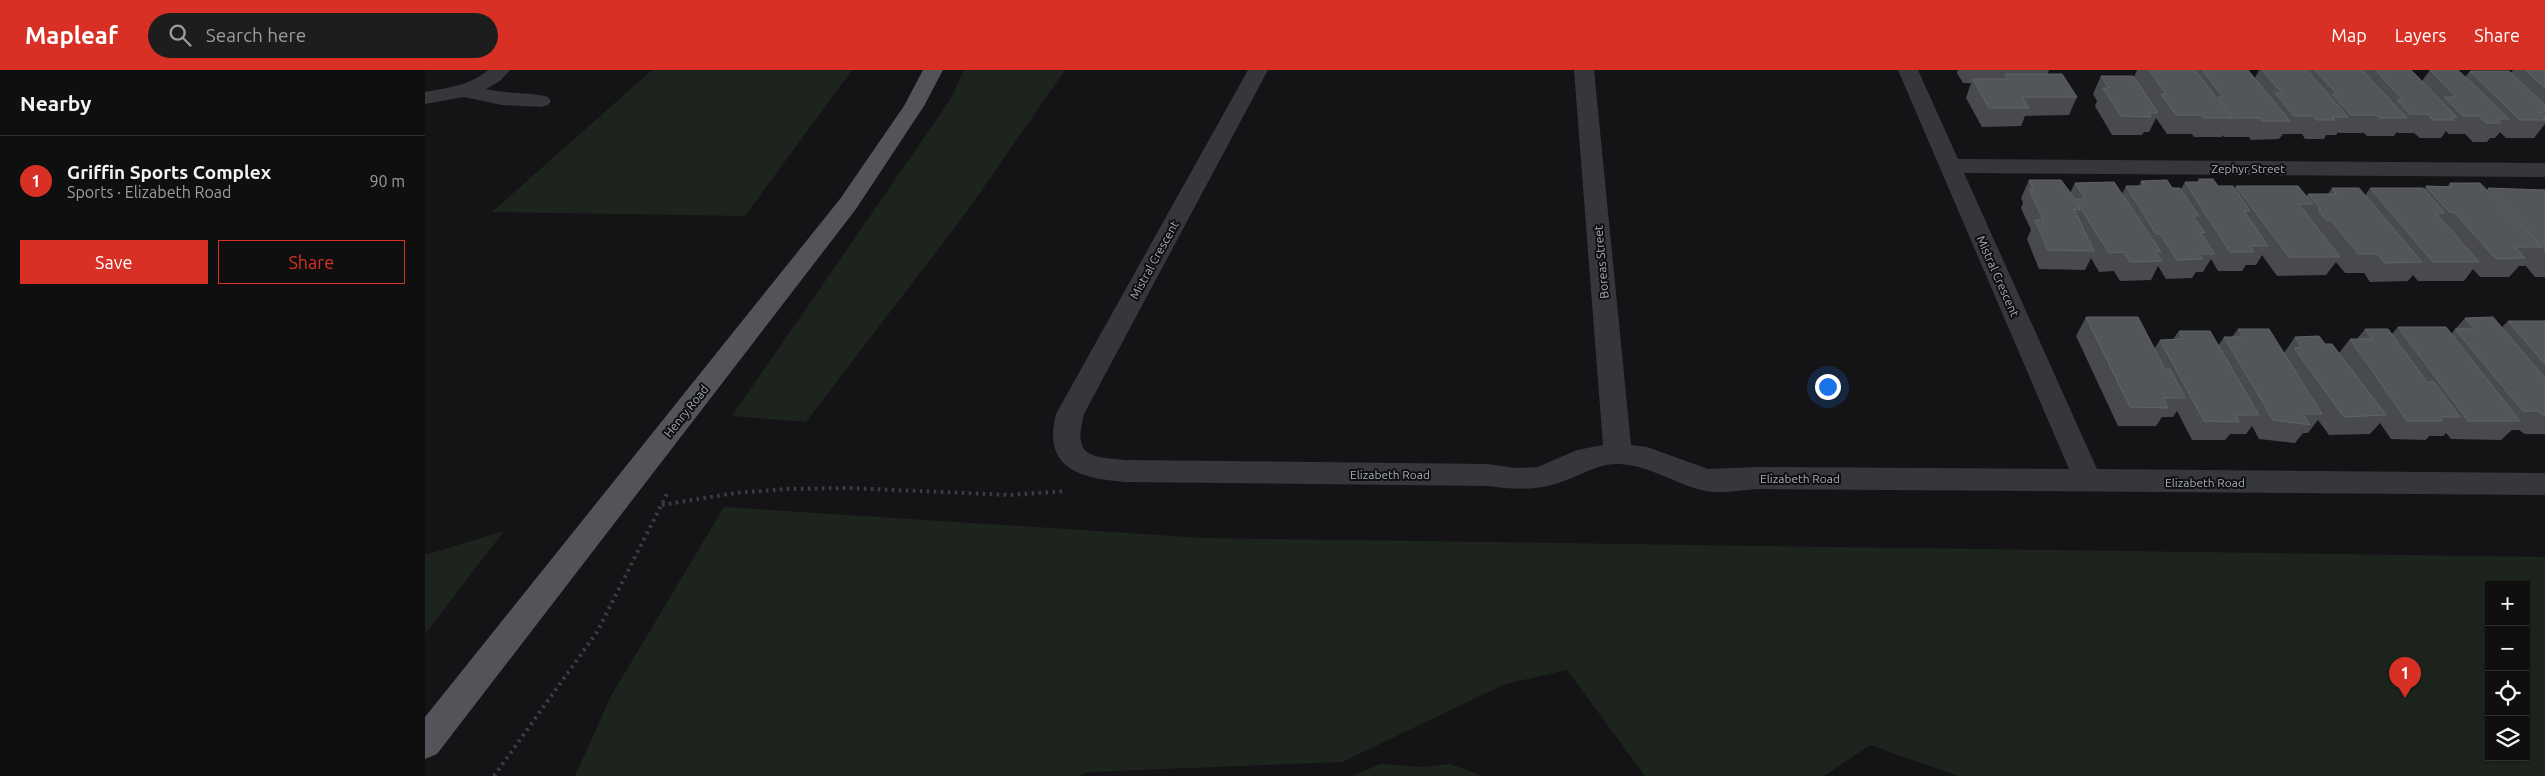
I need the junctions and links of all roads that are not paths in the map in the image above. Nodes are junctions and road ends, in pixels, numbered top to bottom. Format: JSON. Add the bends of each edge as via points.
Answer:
{"nodes":[{"id":1,"x":500,"y":70,"type":"edge"},
{"id":2,"x":933,"y":70,"type":"edge"},
{"id":3,"x":1259,"y":70,"type":"edge"},
{"id":4,"x":1584,"y":70,"type":"edge"},
{"id":5,"x":1908,"y":70,"type":"edge"},
{"id":6,"x":467,"y":91,"type":"junction"},
{"id":7,"x":425,"y":98,"type":"edge"},
{"id":8,"x":541,"y":101,"type":"dead end"},
{"id":9,"x":1950,"y":166,"type":"junction"},
{"id":10,"x":2545,"y":170,"type":"edge"},
{"id":11,"x":1617,"y":453,"type":"junction"},
{"id":12,"x":1076,"y":458,"type":"joint"},
{"id":13,"x":2088,"y":481,"type":"junction"},
{"id":14,"x":2545,"y":484,"type":"edge"},
{"id":15,"x":425,"y":743,"type":"edge"}],
"edges":[{"from":1,"to":6,"type":"street"},
{"from":2,"to":15,"type":"main road","name":"Henry Road","via":[[909,114],[848,204]]},
{"from":3,"to":12,"type":"street","name":"Mistral Crescent","via":[[1070,414],[1064,436]]},
{"from":4,"to":11,"type":"street","name":"Boreas Street"},
{"from":5,"to":9,"type":"street","name":"Mistral Crescent"},
{"from":6,"to":7,"type":"street"},
{"from":6,"to":8,"type":"street"},
{"from":9,"to":10,"type":"street","name":"Zephyr Street"},
{"from":9,"to":13,"type":"street","name":"Mistral Crescent"},
{"from":11,"to":12,"type":"street","name":"Elizabeth Road","via":[[1587,458],[1548,476],[1527,479],[1487,475],[1125,472],[1091,467]]},
{"from":11,"to":13,"type":"street","name":"Elizabeth Road","via":[[1647,458],[1707,480]]},
{"from":13,"to":14,"type":"street","name":"Elizabeth Road"}]}
